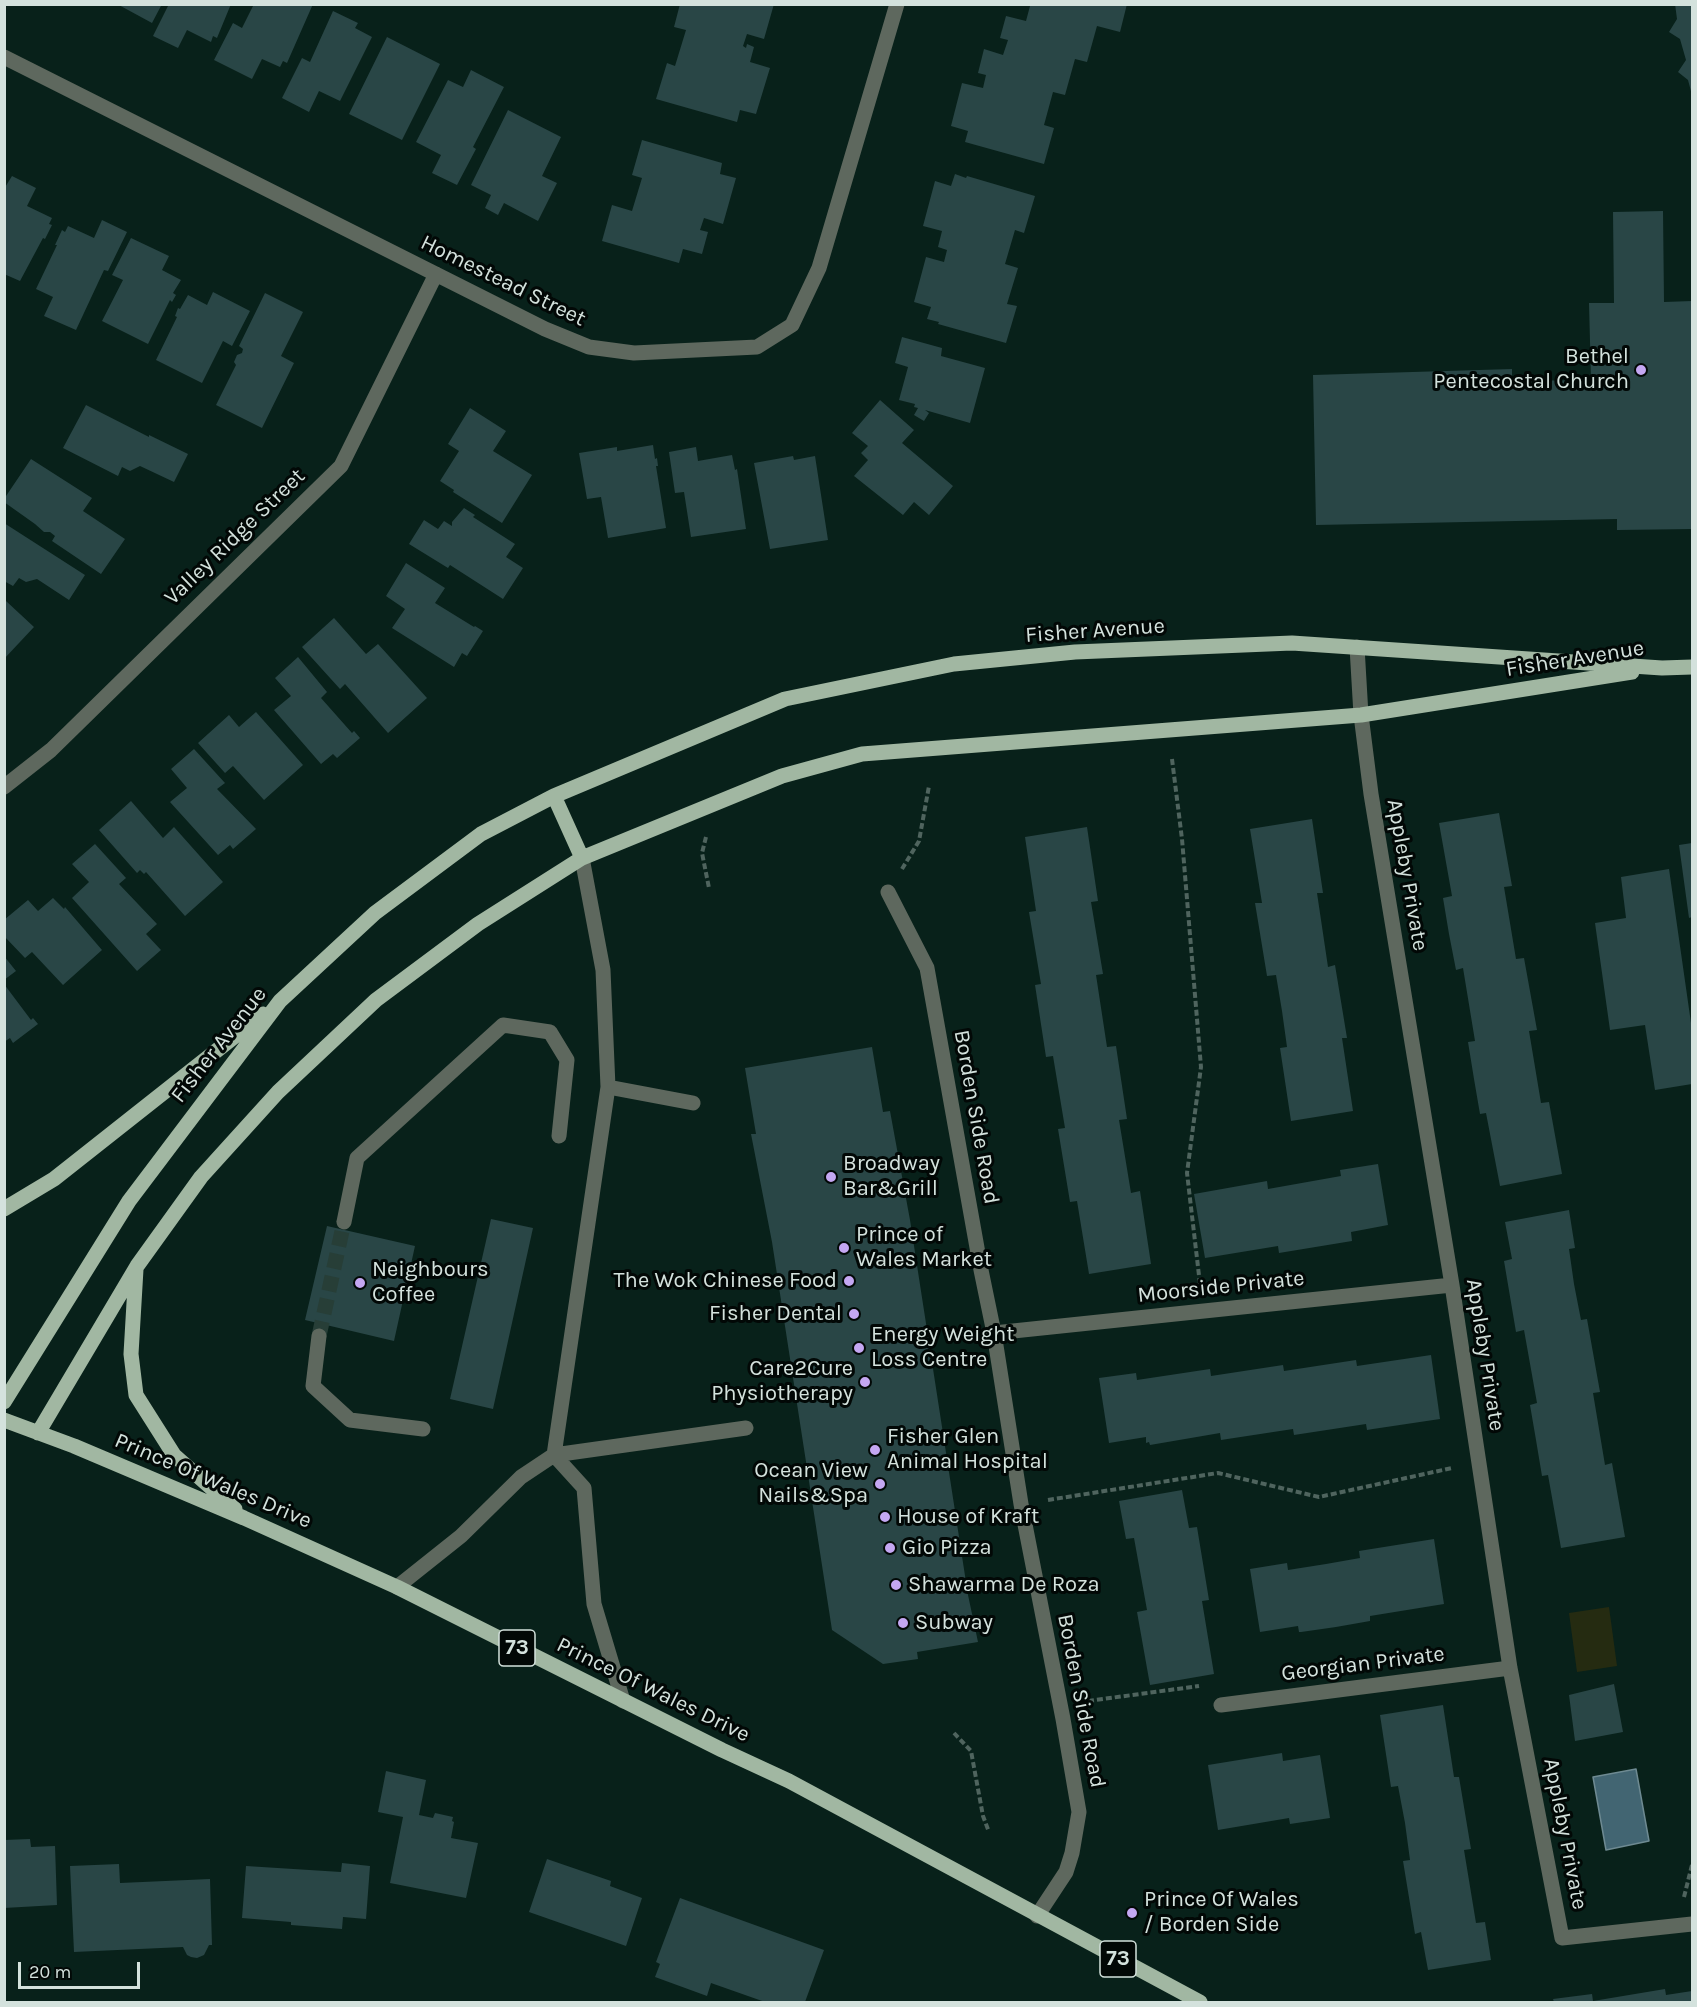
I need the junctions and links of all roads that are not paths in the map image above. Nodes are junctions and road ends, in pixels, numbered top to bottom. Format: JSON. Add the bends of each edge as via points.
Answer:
{"nodes":[{"id":1,"x":897,"y":4,"type":"edge"},
{"id":2,"x":4,"y":57,"type":"edge"},
{"id":3,"x":436,"y":274,"type":"junction"},
{"id":4,"x":1357,"y":647,"type":"junction"},
{"id":5,"x":1692,"y":667,"type":"edge"},
{"id":6,"x":1662,"y":668,"type":"junction"},
{"id":7,"x":1361,"y":715,"type":"junction"},
{"id":8,"x":4,"y":787,"type":"edge"},
{"id":9,"x":554,"y":796,"type":"junction"},
{"id":10,"x":582,"y":858,"type":"junction"},
{"id":11,"x":888,"y":892,"type":"road end"},
{"id":12,"x":280,"y":1001,"type":"junction"},
{"id":13,"x":608,"y":1087,"type":"junction"},
{"id":14,"x":693,"y":1103,"type":"dead end"},
{"id":15,"x":559,"y":1136,"type":"dead end"},
{"id":16,"x":4,"y":1209,"type":"edge"},
{"id":17,"x":344,"y":1222,"type":"tunnel mouth"},
{"id":18,"x":137,"y":1266,"type":"junction"},
{"id":19,"x":1452,"y":1285,"type":"junction"},
{"id":20,"x":994,"y":1333,"type":"junction"},
{"id":21,"x":319,"y":1336,"type":"tunnel mouth"},
{"id":22,"x":4,"y":1402,"type":"edge"},
{"id":23,"x":4,"y":1420,"type":"edge"},
{"id":24,"x":746,"y":1428,"type":"dead end"},
{"id":25,"x":423,"y":1429,"type":"dead end"},
{"id":26,"x":38,"y":1433,"type":"junction"},
{"id":27,"x":554,"y":1455,"type":"junction"},
{"id":28,"x":244,"y":1518,"type":"junction"},
{"id":29,"x":397,"y":1587,"type":"junction"},
{"id":30,"x":1510,"y":1668,"type":"junction"},
{"id":31,"x":623,"y":1701,"type":"junction"},
{"id":32,"x":1221,"y":1704,"type":"dead end"},
{"id":33,"x":1037,"y":1916,"type":"junction"},
{"id":34,"x":1692,"y":1924,"type":"edge"},
{"id":35,"x":1200,"y":2002,"type":"edge"}],
"edges":[{"from":1,"to":3,"type":"street","name":"Homestead Street","via":[[819,267],[792,325],[757,347],[634,352],[589,347]]},
{"from":2,"to":3,"type":"street","name":"Homestead Street"},
{"from":3,"to":8,"type":"street","name":"Valley Ridge Street","via":[[341,466],[51,750]]},
{"from":4,"to":6,"type":"main road","name":"Fisher Avenue"},
{"from":4,"to":7,"type":"street","name":"Appleby Private"},
{"from":4,"to":9,"type":"main road","name":"Fisher Avenue","via":[[1292,643],[1121,650],[954,664],[784,699]]},
{"from":5,"to":6,"type":"main road","name":"Fisher Avenue"},
{"from":6,"to":7,"type":"main road","name":"Fisher Avenue"},
{"from":7,"to":10,"type":"main road","name":"Fisher Avenue","via":[[862,754],[782,776]]},
{"from":7,"to":19,"type":"street","name":"Appleby Private"},
{"from":9,"to":10,"type":"main road"},
{"from":9,"to":12,"type":"main road","name":"Fisher Avenue","via":[[481,834],[375,913]]},
{"from":10,"to":13,"type":"street","via":[[603,970]]},
{"from":10,"to":18,"type":"main road","name":"Fisher Avenue","via":[[478,924],[376,1000],[278,1092],[209,1169]]},
{"from":11,"to":20,"type":"street","name":"Borden Side Road","via":[[927,968]]},
{"from":12,"to":16,"type":"main road","via":[[54,1179]]},
{"from":12,"to":22,"type":"main road","name":"Fisher Avenue","via":[[129,1201]]},
{"from":13,"to":14,"type":"street"},
{"from":13,"to":27,"type":"street"},
{"from":15,"to":17,"type":"street","via":[[567,1060],[550,1032],[503,1025],[357,1158]]},
{"from":18,"to":26,"type":"main road","name":"Fisher Avenue"},
{"from":18,"to":28,"type":"main road","via":[[130,1354],[136,1395],[174,1455]]},
{"from":19,"to":20,"type":"street","name":"Moorside Private"},
{"from":19,"to":30,"type":"street","name":"Appleby Private"},
{"from":20,"to":33,"type":"street","name":"Borden Side Road","via":[[1021,1504],[1079,1812],[1066,1872]]},
{"from":21,"to":25,"type":"street","via":[[313,1386],[350,1420]]},
{"from":23,"to":26,"type":"main road","name":"Prince Of Wales Drive","number":"73"},
{"from":24,"to":27,"type":"street"},
{"from":26,"to":28,"type":"main road","name":"Prince Of Wales Drive","number":"73"},
{"from":27,"to":29,"type":"street","via":[[521,1477],[461,1536]]},
{"from":27,"to":31,"type":"street","via":[[584,1488],[594,1604]]},
{"from":28,"to":29,"type":"main road","name":"Prince Of Wales Drive","number":"73"},
{"from":29,"to":31,"type":"main road","name":"Prince Of Wales Drive","number":"73"},
{"from":30,"to":32,"type":"street","name":"Georgian Private"},
{"from":30,"to":34,"type":"street","name":"Appleby Private","via":[[1562,1938]]},
{"from":31,"to":33,"type":"main road","name":"Prince Of Wales Drive","number":"73","via":[[789,1781]]},
{"from":33,"to":35,"type":"main road","name":"Prince Of Wales Drive","number":"73"}]}
